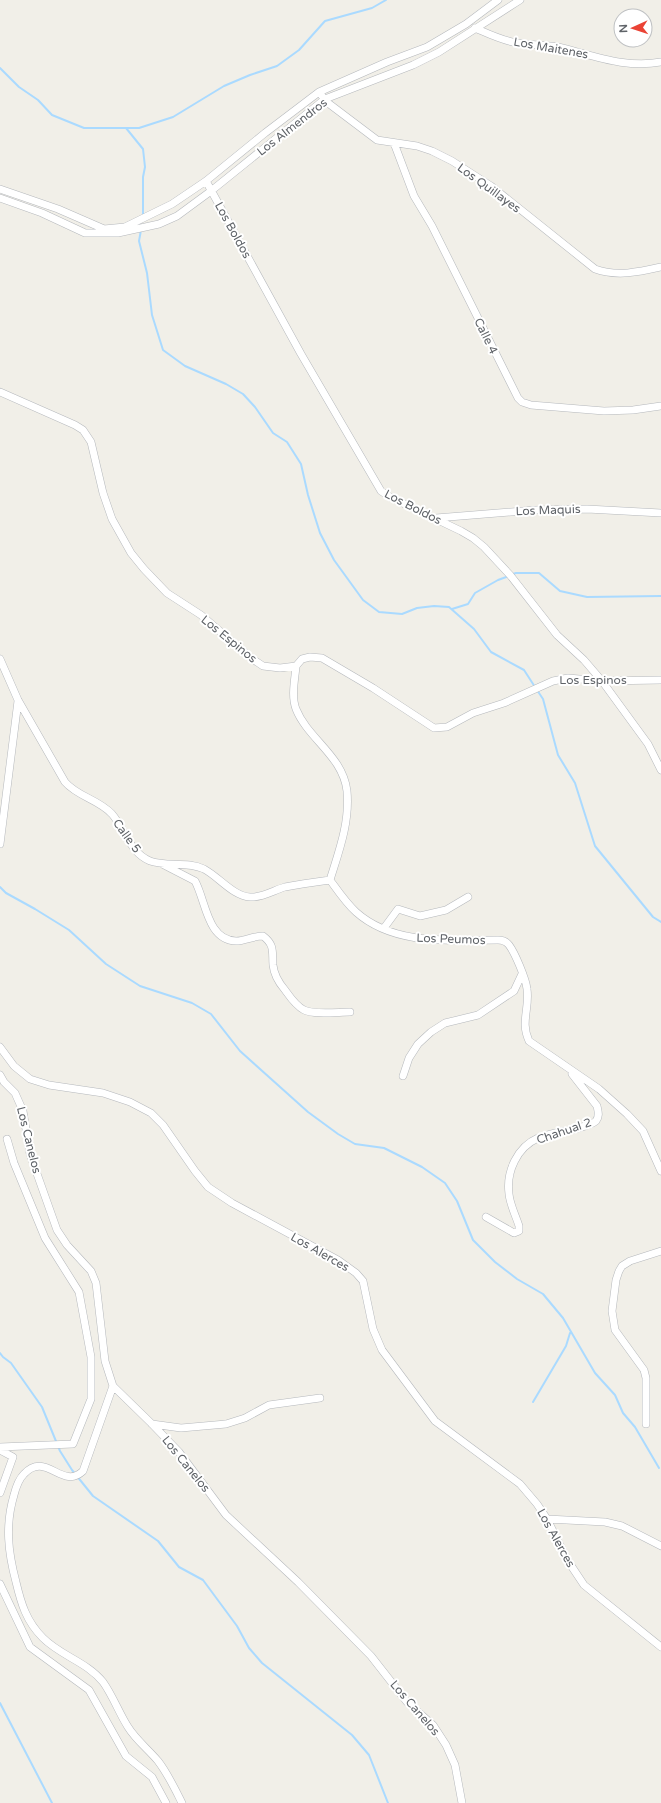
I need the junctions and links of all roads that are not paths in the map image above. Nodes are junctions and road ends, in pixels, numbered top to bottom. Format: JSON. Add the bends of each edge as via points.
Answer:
{"nodes":[{"id":1,"x":498,"y":0,"type":"edge"},
{"id":2,"x":520,"y":0,"type":"edge"},
{"id":3,"x":466,"y":24,"type":"junction"},
{"id":4,"x":477,"y":29,"type":"junction"},
{"id":5,"x":661,"y":62,"type":"edge"},
{"id":6,"x":319,"y":92,"type":"junction"},
{"id":7,"x":325,"y":99,"type":"junction"},
{"id":8,"x":394,"y":143,"type":"junction"},
{"id":9,"x":206,"y":181,"type":"junction"},
{"id":10,"x":0,"y":189,"type":"edge"},
{"id":11,"x":211,"y":191,"type":"junction"},
{"id":12,"x":0,"y":198,"type":"edge"},
{"id":13,"x":110,"y":231,"type":"junction"},
{"id":14,"x":661,"y":267,"type":"edge"},
{"id":15,"x":0,"y":392,"type":"edge"},
{"id":16,"x":661,"y":406,"type":"edge"},
{"id":17,"x":661,"y":512,"type":"edge"},
{"id":18,"x":435,"y":518,"type":"junction"},
{"id":19,"x":0,"y":659,"type":"edge"},
{"id":20,"x":296,"y":666,"type":"junction"},
{"id":21,"x":661,"y":680,"type":"edge"},
{"id":22,"x":602,"y":681,"type":"junction"},
{"id":23,"x":18,"y":700,"type":"junction"},
{"id":24,"x":661,"y":770,"type":"edge"},
{"id":25,"x":0,"y":844,"type":"edge"},
{"id":26,"x":160,"y":863,"type":"junction"},
{"id":27,"x":330,"y":880,"type":"junction"},
{"id":28,"x":468,"y":897,"type":"dead end"},
{"id":29,"x":384,"y":928,"type":"junction"},
{"id":30,"x":522,"y":974,"type":"junction"},
{"id":31,"x":350,"y":1012,"type":"dead end"},
{"id":32,"x":0,"y":1047,"type":"edge"},
{"id":33,"x":567,"y":1067,"type":"junction"},
{"id":34,"x":0,"y":1075,"type":"edge"},
{"id":35,"x":402,"y":1076,"type":"dead end"},
{"id":36,"x":7,"y":1139,"type":"dead end"},
{"id":37,"x":661,"y":1171,"type":"edge"},
{"id":38,"x":486,"y":1216,"type":"dead end"},
{"id":39,"x":661,"y":1251,"type":"edge"},
{"id":40,"x":113,"y":1386,"type":"junction"},
{"id":41,"x":320,"y":1398,"type":"dead end"},
{"id":42,"x":152,"y":1424,"type":"junction"},
{"id":43,"x":646,"y":1424,"type":"dead end"},
{"id":44,"x":0,"y":1447,"type":"edge"},
{"id":45,"x":0,"y":1450,"type":"edge"},
{"id":46,"x":0,"y":1493,"type":"edge"},
{"id":47,"x":547,"y":1519,"type":"junction"},
{"id":48,"x":661,"y":1546,"type":"edge"},
{"id":49,"x":0,"y":1584,"type":"edge"},
{"id":50,"x":661,"y":1647,"type":"edge"},
{"id":51,"x":166,"y":1803,"type":"edge"},
{"id":52,"x":182,"y":1803,"type":"edge"},
{"id":53,"x":462,"y":1803,"type":"edge"}],
"edges":[{"from":1,"to":3,"type":"street","name":"Los Almendros"},
{"from":2,"to":4,"type":"street","name":"Los Almendros"},
{"from":3,"to":4,"type":"street","name":"Los Maitenes"},
{"from":3,"to":6,"type":"street","name":"Los Almendros","via":[[427,47]]},
{"from":4,"to":5,"type":"street","name":"Los Maitenes","via":[[496,38],[517,43],[556,47],[628,64],[646,65]]},
{"from":4,"to":7,"type":"street","name":"Los Almendros","via":[[414,65]]},
{"from":6,"to":7,"type":"street","name":"Los Quillayes"},
{"from":6,"to":9,"type":"street","name":"Los Almendros"},
{"from":7,"to":8,"type":"street","name":"Los Quillayes","via":[[377,140]]},
{"from":7,"to":11,"type":"street","name":"Los Almendros"},
{"from":8,"to":14,"type":"street","name":"Los Quillayes","via":[[417,146],[452,161],[491,186],[595,269],[614,274]]},
{"from":8,"to":16,"type":"street","name":"Calle 4","via":[[414,196],[432,226],[522,402],[531,405],[604,411]]},
{"from":9,"to":11,"type":"street","name":"Los Boldos"},
{"from":9,"to":13,"type":"street","name":"Los Almendros","via":[[172,204],[125,227]]},
{"from":10,"to":13,"type":"street","name":"Los Almendros","via":[[58,209]]},
{"from":11,"to":13,"type":"street","name":"Los Almendros","via":[[177,216],[159,224]]},
{"from":11,"to":18,"type":"street","name":"Los Boldos","via":[[373,480],[381,491],[390,497]]},
{"from":12,"to":13,"type":"street","name":"Los Almendros","via":[[42,213],[85,233]]},
{"from":15,"to":20,"type":"street","name":"Los Espinos","via":[[82,430],[91,442],[112,520],[131,553],[167,593],[201,615],[263,666]]},
{"from":17,"to":18,"type":"street","name":"Los Maquis","via":[[535,510]]},
{"from":18,"to":22,"type":"street","name":"Los Boldos","via":[[474,538],[484,547],[510,575],[557,635]]},
{"from":19,"to":23,"type":"street"},
{"from":20,"to":22,"type":"street","name":"Los Espinos","via":[[302,659],[322,658],[434,728],[447,728],[473,713],[504,703],[553,681],[568,678]]},
{"from":20,"to":27,"type":"street","via":[[296,707],[304,724],[331,754],[347,790],[342,844]]},
{"from":21,"to":22,"type":"street","name":"Los Espinos"},
{"from":22,"to":24,"type":"street","name":"Los Boldos","via":[[648,744]]},
{"from":23,"to":25,"type":"street"},
{"from":23,"to":26,"type":"street","name":"Calle 5","via":[[65,782],[72,790],[102,805],[113,815],[141,855]]},
{"from":26,"to":27,"type":"street","name":"Calle 5","via":[[202,868],[240,895],[251,898],[292,886]]},
{"from":26,"to":31,"type":"street","via":[[195,881],[214,929],[222,938],[235,941],[263,936],[268,940],[273,950],[274,974],[304,1010]]},
{"from":27,"to":29,"type":"street","name":"Los Peumos","via":[[354,911]]},
{"from":28,"to":29,"type":"street","via":[[446,910],[420,916],[398,909]]},
{"from":29,"to":30,"type":"street","name":"Los Peumos","via":[[420,939],[502,940],[509,945]]},
{"from":30,"to":33,"type":"street","name":"Los Peumos","via":[[527,988],[525,1032],[529,1041]]},
{"from":30,"to":35,"type":"street","via":[[514,991],[478,1015],[446,1023],[431,1032],[418,1044]]},
{"from":32,"to":47,"type":"street","name":"Los Alerces","via":[[14,1066],[30,1079],[49,1085],[103,1093],[130,1102],[151,1113],[163,1125],[208,1187],[232,1203],[338,1260],[356,1273],[363,1281],[376,1338],[382,1350],[423,1406],[435,1421],[520,1484]]},
{"from":33,"to":37,"type":"street","name":"Los Peumos","via":[[599,1089],[643,1131]]},
{"from":33,"to":38,"type":"street","name":"Chahual 2","via":[[597,1106],[597,1120],[537,1139],[515,1158],[509,1182],[509,1195],[519,1231],[514,1233]]},
{"from":34,"to":40,"type":"street","name":"Los Canelos","via":[[15,1093],[23,1111],[30,1154],[57,1230],[91,1271],[96,1283],[106,1361]]},
{"from":36,"to":44,"type":"street","via":[[14,1163],[45,1238],[79,1292],[91,1357],[91,1399],[73,1444]]},
{"from":39,"to":43,"type":"street","via":[[622,1266],[616,1280],[612,1311],[615,1330],[644,1370]]},
{"from":40,"to":42,"type":"street","name":"Los Canelos"},
{"from":40,"to":52,"type":"street","via":[[83,1471],[68,1477],[45,1466],[36,1466],[25,1472],[19,1480],[8,1521],[10,1562],[20,1601],[33,1627],[55,1649],[87,1667],[98,1677],[107,1688],[127,1726],[164,1770]]},
{"from":41,"to":42,"type":"street","via":[[269,1405],[245,1418],[226,1424],[181,1428]]},
{"from":42,"to":53,"type":"street","name":"Los Canelos","via":[[179,1452],[226,1515],[298,1582],[362,1647],[407,1702],[433,1725],[455,1766]]},
{"from":45,"to":46,"type":"street","via":[[13,1457]]},
{"from":47,"to":48,"type":"street","via":[[606,1522],[622,1526]]},
{"from":47,"to":50,"type":"street","name":"Los Alerces","via":[[568,1561],[584,1585]]},
{"from":49,"to":51,"type":"street","via":[[30,1647],[90,1690],[126,1756],[152,1777]]}]}
